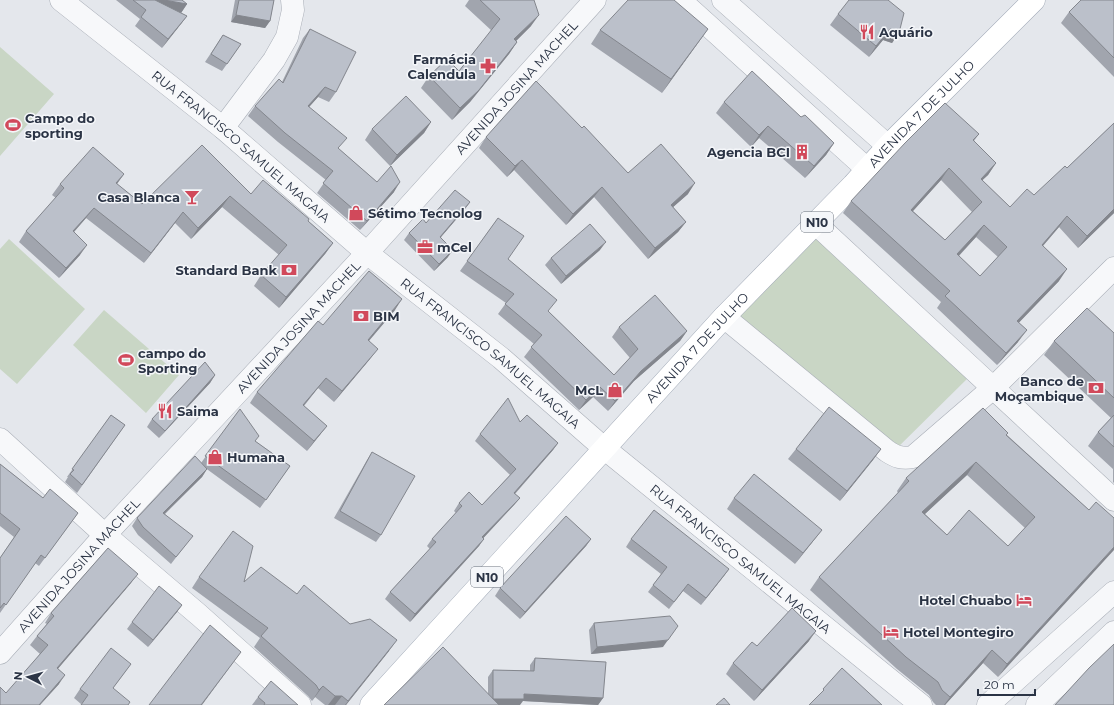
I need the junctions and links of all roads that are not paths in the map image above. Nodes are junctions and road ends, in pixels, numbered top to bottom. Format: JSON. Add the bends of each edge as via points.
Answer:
{"nodes":[{"id":1,"x":61,"y":0,"type":"edge"},
{"id":2,"x":292,"y":0,"type":"edge"},
{"id":3,"x":595,"y":0,"type":"edge"},
{"id":4,"x":680,"y":0,"type":"edge"},
{"id":5,"x":723,"y":0,"type":"edge"},
{"id":6,"x":1034,"y":0,"type":"edge"},
{"id":7,"x":222,"y":128,"type":"junction"},
{"id":8,"x":888,"y":146,"type":"junction"},
{"id":9,"x":867,"y":170,"type":"junction"},
{"id":10,"x":815,"y":223,"type":"junction"},
{"id":11,"x":367,"y":253,"type":"junction"},
{"id":12,"x":1114,"y":268,"type":"edge"},
{"id":13,"x":724,"y":317,"type":"junction"},
{"id":14,"x":993,"y":388,"type":"junction"},
{"id":15,"x":0,"y":439,"type":"edge"},
{"id":16,"x":604,"y":449,"type":"junction"},
{"id":17,"x":1114,"y":500,"type":"edge"},
{"id":18,"x":105,"y":535,"type":"junction"},
{"id":19,"x":1114,"y":592,"type":"edge"},
{"id":20,"x":1114,"y":632,"type":"edge"},
{"id":21,"x":0,"y":653,"type":"edge"},
{"id":22,"x":300,"y":705,"type":"edge"},
{"id":23,"x":370,"y":705,"type":"edge"},
{"id":24,"x":921,"y":705,"type":"edge"},
{"id":25,"x":988,"y":705,"type":"edge"},
{"id":26,"x":1037,"y":705,"type":"edge"}],
"edges":[{"from":1,"to":7,"type":"street","name":"RUA FRANCISCO SAMUEL MAGAIA"},
{"from":2,"to":7,"type":"street","via":[[293,10],[287,37],[274,60]]},
{"from":3,"to":11,"type":"street","name":"AVENIDA JOSINA MACHEL"},
{"from":4,"to":9,"type":"street"},
{"from":5,"to":8,"type":"street"},
{"from":6,"to":8,"type":"main road","name":"AVENIDA 7 DE JULHO","number":"N10"},
{"from":7,"to":11,"type":"street","name":"RUA FRANCISCO SAMUEL MAGAIA"},
{"from":8,"to":9,"type":"main road","name":"AVENIDA 7 DE JULHO","number":"N10"},
{"from":9,"to":10,"type":"main road","name":"AVENIDA 7 DE JULHO","number":"N10"},
{"from":10,"to":13,"type":"main road","name":"AVENIDA 7 DE JULHO","number":"N10"},
{"from":10,"to":14,"type":"street"},
{"from":11,"to":16,"type":"street","name":"RUA FRANCISCO SAMUEL MAGAIA","via":[[501,358]]},
{"from":11,"to":18,"type":"street","name":"AVENIDA JOSINA MACHEL"},
{"from":12,"to":14,"type":"street"},
{"from":13,"to":14,"type":"street","via":[[887,451],[904,459],[913,458]]},
{"from":13,"to":16,"type":"main road","name":"AVENIDA 7 DE JULHO","number":"N10"},
{"from":14,"to":17,"type":"street"},
{"from":15,"to":18,"type":"street"},
{"from":16,"to":23,"type":"main road","name":"AVENIDA 7 DE JULHO","number":"N10"},
{"from":16,"to":24,"type":"street","name":"RUA FRANCISCO SAMUEL MAGAIA"},
{"from":18,"to":21,"type":"street","name":"AVENIDA JOSINA MACHEL"},
{"from":18,"to":22,"type":"street"},
{"from":19,"to":25,"type":"street"},
{"from":20,"to":26,"type":"street"}]}
